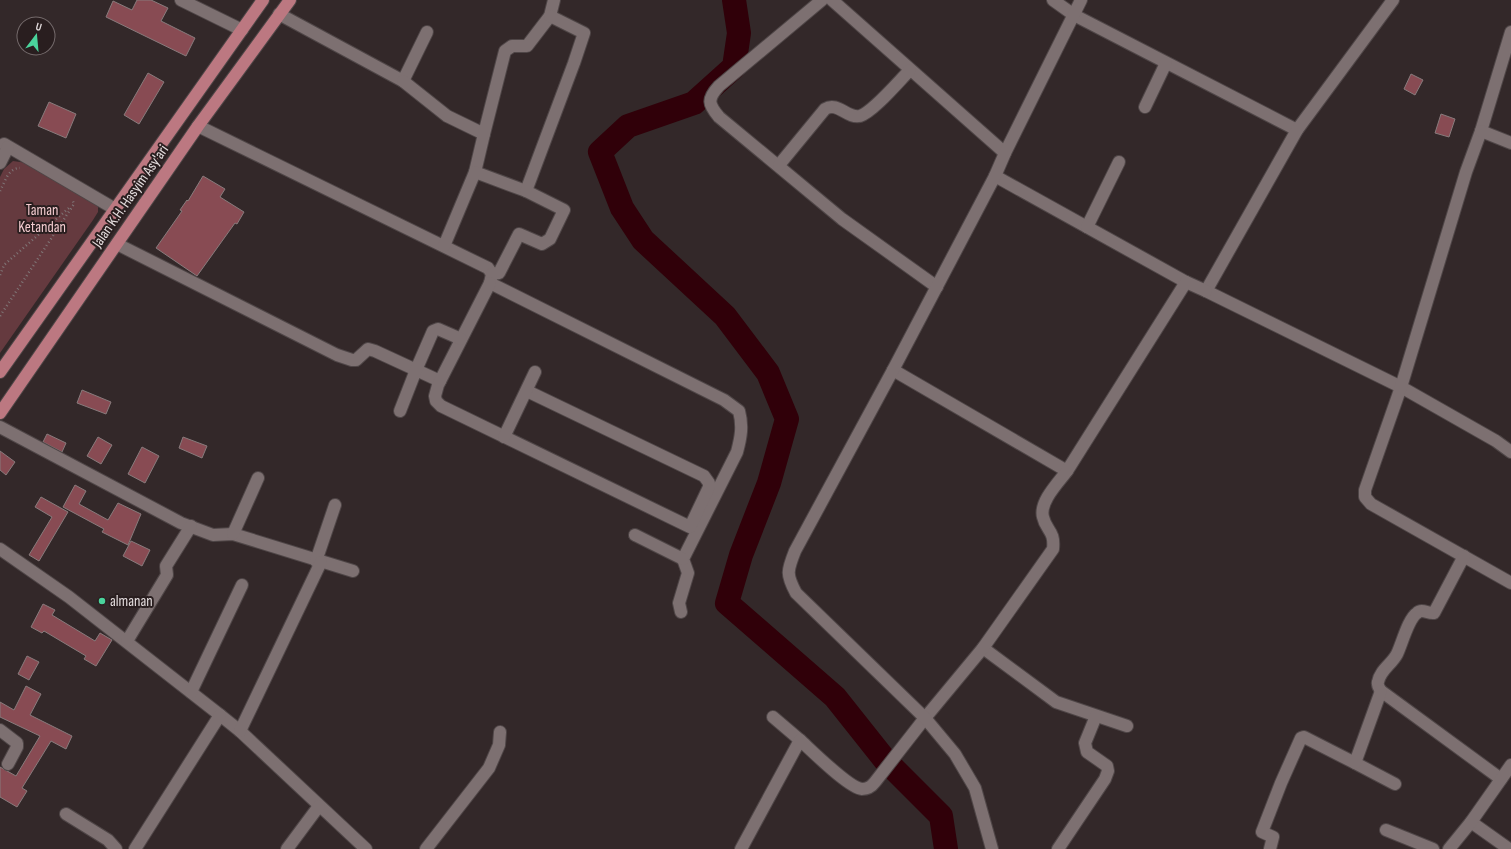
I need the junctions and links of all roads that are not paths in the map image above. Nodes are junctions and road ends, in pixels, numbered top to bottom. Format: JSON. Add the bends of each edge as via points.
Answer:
{"nodes":[{"id":1,"x":181,"y":0,"type":"edge"},
{"id":2,"x":263,"y":0,"type":"edge"},
{"id":3,"x":290,"y":0,"type":"edge"},
{"id":4,"x":554,"y":0,"type":"edge"},
{"id":5,"x":822,"y":0,"type":"edge"},
{"id":6,"x":832,"y":0,"type":"edge"},
{"id":7,"x":1053,"y":0,"type":"edge"},
{"id":8,"x":1081,"y":0,"type":"edge"},
{"id":9,"x":1393,"y":0,"type":"edge"},
{"id":10,"x":279,"y":14,"type":"junction"},
{"id":11,"x":1074,"y":14,"type":"junction"},
{"id":12,"x":550,"y":16,"type":"junction"},
{"id":13,"x":242,"y":30,"type":"junction"},
{"id":14,"x":427,"y":32,"type":"dead end"},
{"id":15,"x":1511,"y":32,"type":"edge"},
{"id":16,"x":1166,"y":62,"type":"junction"},
{"id":17,"x":910,"y":70,"type":"junction"},
{"id":18,"x":403,"y":81,"type":"junction"},
{"id":19,"x":1145,"y":107,"type":"dead end"},
{"id":20,"x":198,"y":126,"type":"junction"},
{"id":21,"x":1297,"y":130,"type":"junction"},
{"id":22,"x":1481,"y":131,"type":"junction"},
{"id":23,"x":484,"y":134,"type":"junction"},
{"id":24,"x":1511,"y":142,"type":"edge"},
{"id":25,"x":1005,"y":153,"type":"junction"},
{"id":26,"x":1119,"y":162,"type":"dead end"},
{"id":27,"x":0,"y":163,"type":"edge"},
{"id":28,"x":779,"y":165,"type":"junction"},
{"id":29,"x":475,"y":172,"type":"junction"},
{"id":30,"x":995,"y":176,"type":"junction"},
{"id":31,"x":526,"y":191,"type":"junction"},
{"id":32,"x":115,"y":209,"type":"junction"},
{"id":33,"x":1087,"y":227,"type":"junction"},
{"id":34,"x":117,"y":244,"type":"junction"},
{"id":35,"x":444,"y":246,"type":"junction"},
{"id":36,"x":491,"y":279,"type":"junction"},
{"id":37,"x":1186,"y":282,"type":"junction"},
{"id":38,"x":937,"y":286,"type":"junction"},
{"id":39,"x":1206,"y":292,"type":"junction"},
{"id":40,"x":461,"y":339,"type":"junction"},
{"id":41,"x":416,"y":370,"type":"junction"},
{"id":42,"x":893,"y":370,"type":"junction"},
{"id":43,"x":0,"y":372,"type":"edge"},
{"id":44,"x":536,"y":372,"type":"dead end"},
{"id":45,"x":440,"y":381,"type":"junction"},
{"id":46,"x":1402,"y":387,"type":"junction"},
{"id":47,"x":527,"y":391,"type":"junction"},
{"id":48,"x":400,"y":412,"type":"dead end"},
{"id":49,"x":0,"y":413,"type":"edge"},
{"id":50,"x":0,"y":427,"type":"edge"},
{"id":51,"x":504,"y":437,"type":"junction"},
{"id":52,"x":1511,"y":452,"type":"edge"},
{"id":53,"x":1067,"y":471,"type":"junction"},
{"id":54,"x":258,"y":478,"type":"dead end"},
{"id":55,"x":335,"y":505,"type":"dead end"},
{"id":56,"x":191,"y":526,"type":"junction"},
{"id":57,"x":693,"y":529,"type":"junction"},
{"id":58,"x":233,"y":534,"type":"junction"},
{"id":59,"x":635,"y":535,"type":"dead end"},
{"id":60,"x":0,"y":549,"type":"edge"},
{"id":61,"x":1464,"y":556,"type":"junction"},
{"id":62,"x":683,"y":559,"type":"junction"},
{"id":63,"x":318,"y":562,"type":"junction"},
{"id":64,"x":353,"y":572,"type":"dead end"},
{"id":65,"x":1511,"y":583,"type":"edge"},
{"id":66,"x":242,"y":585,"type":"dead end"},
{"id":67,"x":681,"y":612,"type":"dead end"},
{"id":68,"x":127,"y":641,"type":"junction"},
{"id":69,"x":983,"y":648,"type":"junction"},
{"id":70,"x":1381,"y":691,"type":"junction"},
{"id":71,"x":191,"y":692,"type":"junction"},
{"id":72,"x":220,"y":715,"type":"junction"},
{"id":73,"x":1096,"y":716,"type":"junction"},
{"id":74,"x":773,"y":717,"type":"dead end"},
{"id":75,"x":925,"y":718,"type":"junction"},
{"id":76,"x":1127,"y":726,"type":"dead end"},
{"id":77,"x":0,"y":730,"type":"edge"},
{"id":78,"x":240,"y":731,"type":"junction"},
{"id":79,"x":500,"y":732,"type":"dead end"},
{"id":80,"x":800,"y":740,"type":"junction"},
{"id":81,"x":1355,"y":763,"type":"junction"},
{"id":82,"x":8,"y":764,"type":"dead end"},
{"id":83,"x":1511,"y":765,"type":"edge"},
{"id":84,"x":1501,"y":779,"type":"junction"},
{"id":85,"x":1395,"y":784,"type":"dead end"},
{"id":86,"x":319,"y":806,"type":"junction"},
{"id":87,"x":66,"y":814,"type":"dead end"},
{"id":88,"x":1471,"y":822,"type":"junction"},
{"id":89,"x":1386,"y":830,"type":"dead end"},
{"id":90,"x":116,"y":849,"type":"edge"},
{"id":91,"x":135,"y":849,"type":"edge"},
{"id":92,"x":287,"y":849,"type":"edge"},
{"id":93,"x":366,"y":849,"type":"edge"},
{"id":94,"x":426,"y":849,"type":"edge"},
{"id":95,"x":741,"y":849,"type":"edge"},
{"id":96,"x":992,"y":849,"type":"edge"},
{"id":97,"x":1058,"y":849,"type":"edge"},
{"id":98,"x":1270,"y":849,"type":"edge"},
{"id":99,"x":1433,"y":849,"type":"edge"},
{"id":100,"x":1449,"y":849,"type":"edge"},
{"id":101,"x":1509,"y":849,"type":"edge"}],
"edges":[{"from":1,"to":13,"type":"street"},
{"from":2,"to":13,"type":"main road","name":"Jalan K.H. Hasyim Asy'ari"},
{"from":3,"to":10,"type":"main road","name":"Jalan K.H. Hasyim Asy'ari"},
{"from":4,"to":12,"type":"street"},
{"from":5,"to":28,"type":"street","via":[[719,86],[710,100],[719,117]]},
{"from":6,"to":17,"type":"street"},
{"from":7,"to":11,"type":"street"},
{"from":8,"to":11,"type":"street"},
{"from":9,"to":21,"type":"street"},
{"from":10,"to":18,"type":"street"},
{"from":10,"to":20,"type":"main road","name":"Jalan K.H. Hasyim Asy'ari"},
{"from":11,"to":16,"type":"street"},
{"from":11,"to":25,"type":"street"},
{"from":12,"to":23,"type":"street","via":[[527,46],[512,46],[505,52]]},
{"from":12,"to":31,"type":"street","via":[[584,33]]},
{"from":13,"to":32,"type":"main road","name":"Jalan K.H. Hasyim Asy'ari"},
{"from":14,"to":18,"type":"street"},
{"from":15,"to":22,"type":"street"},
{"from":16,"to":19,"type":"street"},
{"from":16,"to":21,"type":"street"},
{"from":17,"to":25,"type":"street"},
{"from":17,"to":28,"type":"street","via":[[870,110],[860,116],[829,106]]},
{"from":18,"to":23,"type":"street","via":[[447,116]]},
{"from":20,"to":34,"type":"main road","name":"Jalan K.H. Hasyim Asy'ari"},
{"from":20,"to":35,"type":"street"},
{"from":21,"to":39,"type":"street"},
{"from":22,"to":24,"type":"street"},
{"from":22,"to":46,"type":"street","via":[[1466,172]]},
{"from":23,"to":29,"type":"street"},
{"from":25,"to":30,"type":"street"},
{"from":26,"to":33,"type":"street"},
{"from":27,"to":32,"type":"street","via":[[6,146]]},
{"from":28,"to":38,"type":"street","via":[[842,219]]},
{"from":29,"to":31,"type":"street"},
{"from":29,"to":35,"type":"street"},
{"from":30,"to":33,"type":"street"},
{"from":30,"to":38,"type":"street"},
{"from":31,"to":36,"type":"street","via":[[564,210],[550,239],[542,244],[518,234],[499,273]]},
{"from":32,"to":43,"type":"main road","name":"Jalan K.H. Hasyim Asy'ari"},
{"from":33,"to":37,"type":"street"},
{"from":34,"to":41,"type":"street","via":[[336,356],[356,360],[368,349]]},
{"from":34,"to":49,"type":"main road","name":"Jalan K.H. Hasyim Asy'ari"},
{"from":35,"to":36,"type":"street","via":[[488,268]]},
{"from":36,"to":40,"type":"street"},
{"from":36,"to":57,"type":"street","via":[[724,400],[739,411],[742,422],[737,452]]},
{"from":37,"to":39,"type":"street"},
{"from":37,"to":53,"type":"street"},
{"from":38,"to":42,"type":"street"},
{"from":39,"to":46,"type":"street"},
{"from":40,"to":41,"type":"street","via":[[435,329]]},
{"from":40,"to":45,"type":"street"},
{"from":41,"to":45,"type":"street"},
{"from":41,"to":48,"type":"street"},
{"from":42,"to":53,"type":"street"},
{"from":42,"to":75,"type":"street","via":[[795,551],[790,565],[789,580],[796,593]]},
{"from":44,"to":47,"type":"street"},
{"from":45,"to":51,"type":"street","via":[[435,396],[441,406]]},
{"from":46,"to":52,"type":"street"},
{"from":46,"to":61,"type":"street","via":[[1365,496],[1371,504]]},
{"from":47,"to":51,"type":"street"},
{"from":47,"to":57,"type":"street","via":[[704,476],[709,487]]},
{"from":50,"to":56,"type":"street","via":[[142,503]]},
{"from":51,"to":57,"type":"street"},
{"from":53,"to":69,"type":"street","via":[[1047,498],[1043,509],[1043,518],[1054,538],[1053,549]]},
{"from":54,"to":58,"type":"street"},
{"from":55,"to":63,"type":"street"},
{"from":56,"to":58,"type":"street","via":[[213,535]]},
{"from":56,"to":68,"type":"street","via":[[166,566],[167,575]]},
{"from":57,"to":62,"type":"street"},
{"from":58,"to":63,"type":"street"},
{"from":59,"to":62,"type":"street"},
{"from":60,"to":68,"type":"street"},
{"from":61,"to":65,"type":"street"},
{"from":61,"to":70,"type":"street","via":[[1434,613],[1422,611],[1413,618],[1396,655],[1384,669],[1378,683]]},
{"from":62,"to":67,"type":"street","via":[[688,573],[679,603]]},
{"from":63,"to":64,"type":"street"},
{"from":63,"to":78,"type":"street"},
{"from":66,"to":71,"type":"street"},
{"from":68,"to":71,"type":"street"},
{"from":69,"to":73,"type":"street","via":[[1056,702]]},
{"from":69,"to":75,"type":"street"},
{"from":70,"to":81,"type":"street"},
{"from":70,"to":84,"type":"street"},
{"from":71,"to":72,"type":"street"},
{"from":72,"to":78,"type":"street"},
{"from":72,"to":91,"type":"street"},
{"from":73,"to":76,"type":"street"},
{"from":73,"to":97,"type":"street","via":[[1085,743],[1088,752],[1107,766],[1106,779]]},
{"from":74,"to":80,"type":"street"},
{"from":75,"to":80,"type":"street","via":[[884,772],[870,787],[862,789],[849,783]]},
{"from":75,"to":96,"type":"street","via":[[955,754],[971,781]]},
{"from":77,"to":82,"type":"street","via":[[17,743]]},
{"from":78,"to":86,"type":"street"},
{"from":79,"to":94,"type":"street","via":[[499,745],[489,768]]},
{"from":80,"to":95,"type":"street"},
{"from":81,"to":85,"type":"street"},
{"from":81,"to":98,"type":"street","via":[[1304,737],[1301,738],[1262,832],[1273,837]]},
{"from":83,"to":84,"type":"street"},
{"from":84,"to":88,"type":"street"},
{"from":86,"to":92,"type":"street"},
{"from":86,"to":93,"type":"street"},
{"from":87,"to":90,"type":"street","via":[[108,840]]},
{"from":88,"to":100,"type":"street"},
{"from":88,"to":101,"type":"street"},
{"from":89,"to":99,"type":"street"}]}
